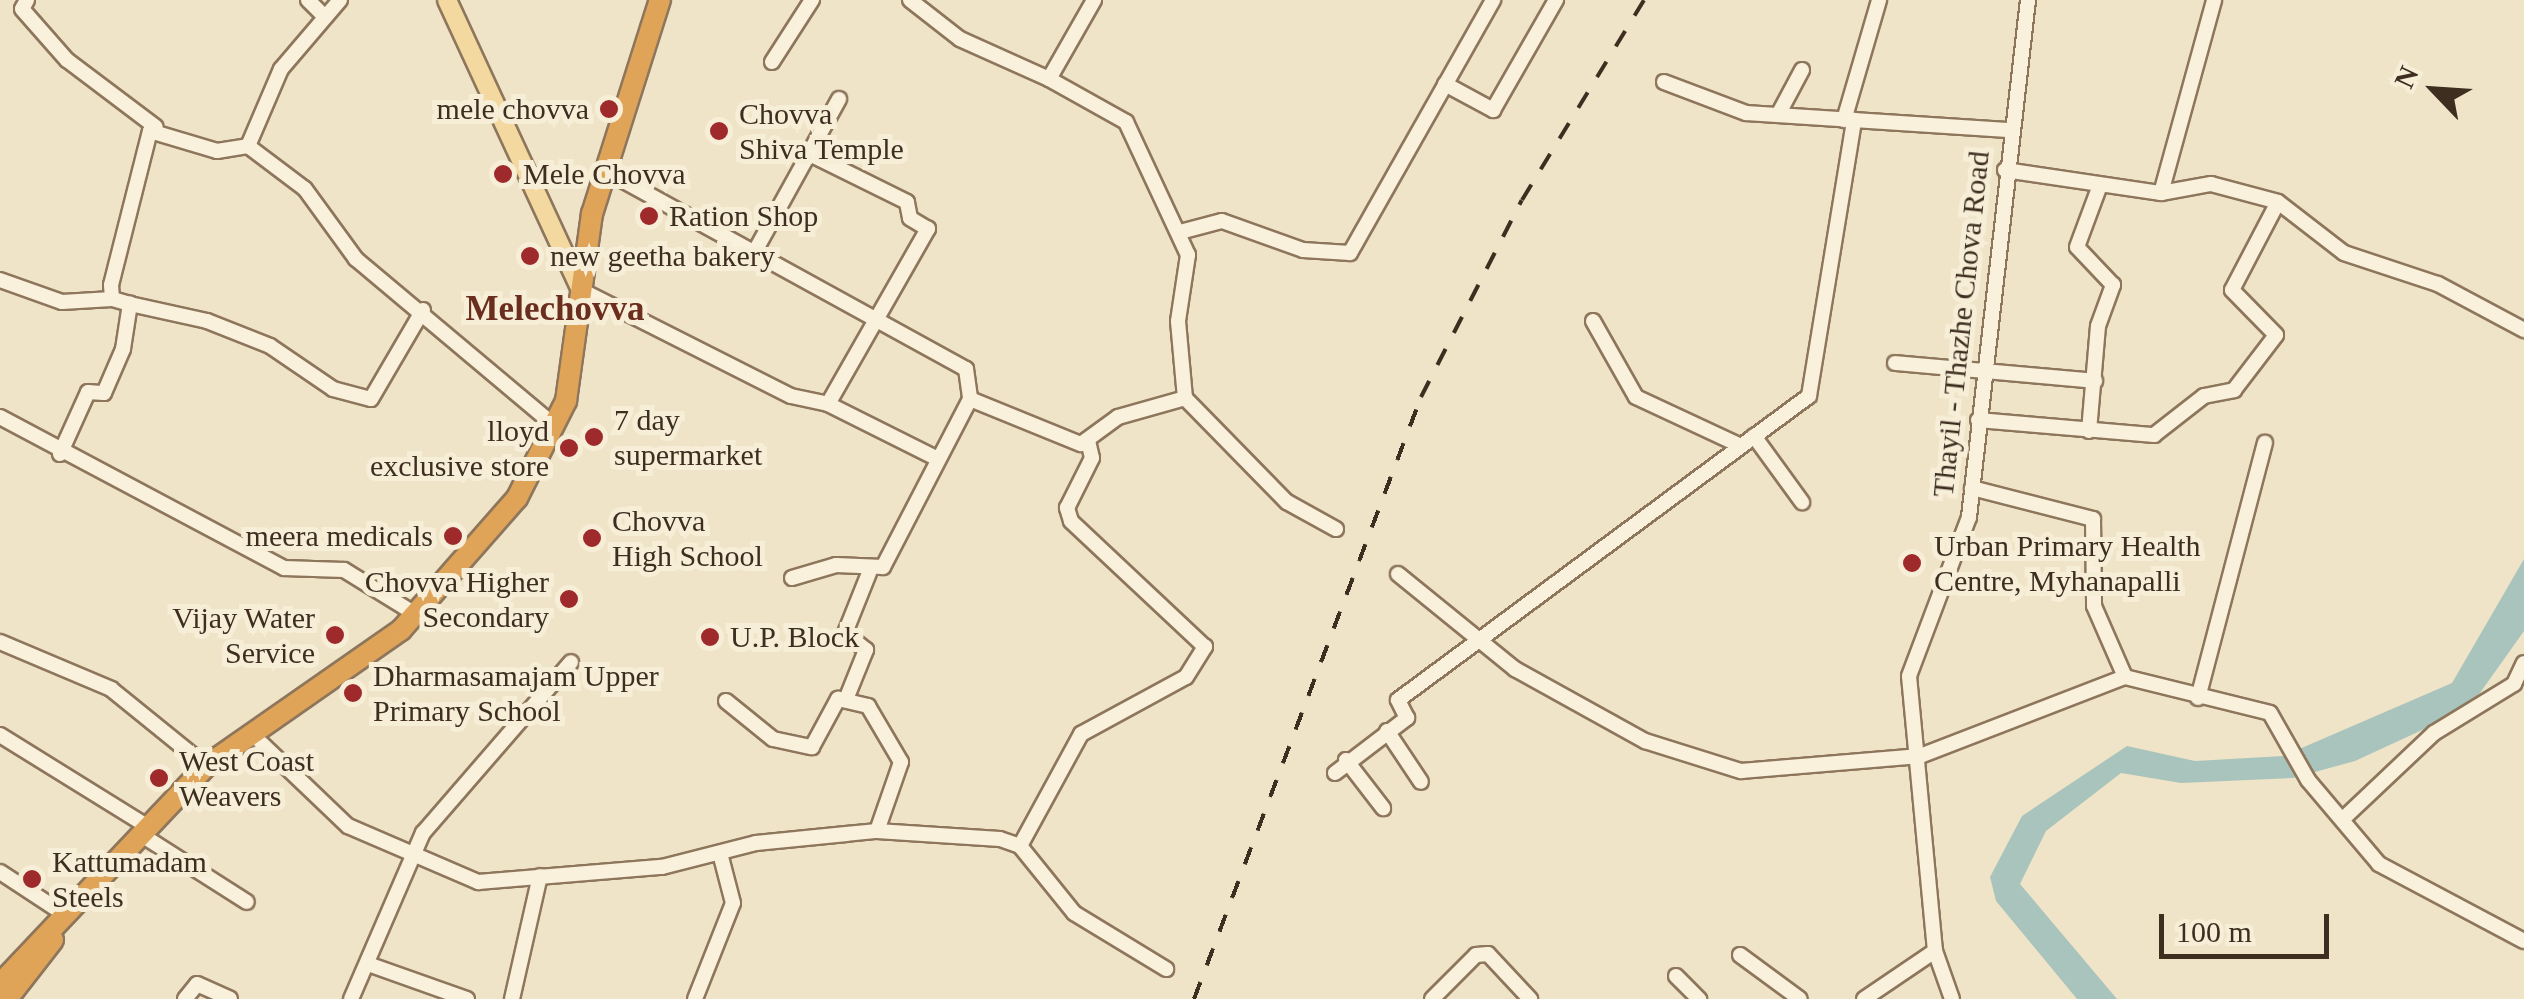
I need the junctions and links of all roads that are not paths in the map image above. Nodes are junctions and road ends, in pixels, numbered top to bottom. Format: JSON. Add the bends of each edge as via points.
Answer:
{"nodes":[{"id":1,"x":26,"y":0,"type":"edge"},
{"id":2,"x":308,"y":0,"type":"edge"},
{"id":3,"x":340,"y":0,"type":"edge"},
{"id":4,"x":447,"y":0,"type":"edge"},
{"id":5,"x":660,"y":0,"type":"edge"},
{"id":6,"x":672,"y":0,"type":"edge"},
{"id":7,"x":812,"y":0,"type":"edge"},
{"id":8,"x":910,"y":0,"type":"edge"},
{"id":9,"x":1094,"y":0,"type":"edge"},
{"id":10,"x":1492,"y":0,"type":"edge"},
{"id":11,"x":1556,"y":0,"type":"edge"},
{"id":12,"x":1879,"y":0,"type":"edge"},
{"id":13,"x":2028,"y":0,"type":"edge"},
{"id":14,"x":2214,"y":0,"type":"edge"},
{"id":15,"x":323,"y":15,"type":"junction"},
{"id":16,"x":772,"y":62,"type":"dead end"},
{"id":17,"x":1802,"y":70,"type":"dead end"},
{"id":18,"x":1049,"y":79,"type":"junction"},
{"id":19,"x":1664,"y":82,"type":"dead end"},
{"id":20,"x":1444,"y":84,"type":"junction"},
{"id":21,"x":839,"y":99,"type":"dead end"},
{"id":22,"x":1778,"y":116,"type":"junction"},
{"id":23,"x":1849,"y":120,"type":"junction"},
{"id":24,"x":156,"y":128,"type":"junction"},
{"id":25,"x":2007,"y":130,"type":"junction"},
{"id":26,"x":248,"y":146,"type":"junction"},
{"id":27,"x":810,"y":154,"type":"junction"},
{"id":28,"x":2005,"y":170,"type":"junction"},
{"id":29,"x":608,"y":172,"type":"junction"},
{"id":30,"x":2100,"y":185,"type":"junction"},
{"id":31,"x":2161,"y":193,"type":"junction"},
{"id":32,"x":2278,"y":202,"type":"junction"},
{"id":33,"x":1180,"y":232,"type":"junction"},
{"id":34,"x":552,"y":242,"type":"junction"},
{"id":35,"x":589,"y":244,"type":"junction"},
{"id":36,"x":754,"y":253,"type":"junction"},
{"id":37,"x":0,"y":280,"type":"edge"},
{"id":38,"x":581,"y":290,"type":"junction"},
{"id":39,"x":112,"y":299,"type":"junction"},
{"id":40,"x":130,"y":304,"type":"junction"},
{"id":41,"x":424,"y":310,"type":"junction"},
{"id":42,"x":881,"y":321,"type":"junction"},
{"id":43,"x":1593,"y":321,"type":"dead end"},
{"id":44,"x":2524,"y":330,"type":"edge"},
{"id":45,"x":1894,"y":363,"type":"dead end"},
{"id":46,"x":1982,"y":374,"type":"junction"},
{"id":47,"x":2095,"y":381,"type":"junction"},
{"id":48,"x":1184,"y":398,"type":"junction"},
{"id":49,"x":970,"y":399,"type":"junction"},
{"id":50,"x":828,"y":404,"type":"junction"},
{"id":51,"x":0,"y":417,"type":"edge"},
{"id":52,"x":1978,"y":420,"type":"junction"},
{"id":53,"x":556,"y":426,"type":"junction"},
{"id":54,"x":2089,"y":431,"type":"junction"},
{"id":55,"x":1088,"y":440,"type":"junction"},
{"id":56,"x":1748,"y":441,"type":"junction"},
{"id":57,"x":2265,"y":443,"type":"dead end"},
{"id":58,"x":60,"y":454,"type":"junction"},
{"id":59,"x":938,"y":459,"type":"junction"},
{"id":60,"x":1972,"y":488,"type":"junction"},
{"id":61,"x":517,"y":498,"type":"junction"},
{"id":62,"x":1802,"y":502,"type":"dead end"},
{"id":63,"x":1336,"y":528,"type":"dead end"},
{"id":64,"x":869,"y":572,"type":"junction"},
{"id":65,"x":1398,"y":574,"type":"dead end"},
{"id":66,"x":792,"y":578,"type":"dead end"},
{"id":67,"x":418,"y":615,"type":"junction"},
{"id":68,"x":0,"y":642,"type":"edge"},
{"id":69,"x":1478,"y":648,"type":"junction"},
{"id":70,"x":572,"y":662,"type":"dead end"},
{"id":71,"x":2524,"y":664,"type":"edge"},
{"id":72,"x":2125,"y":677,"type":"junction"},
{"id":73,"x":847,"y":696,"type":"junction"},
{"id":74,"x":2198,"y":698,"type":"junction"},
{"id":75,"x":726,"y":701,"type":"dead end"},
{"id":76,"x":1387,"y":731,"type":"junction"},
{"id":77,"x":0,"y":735,"type":"edge"},
{"id":78,"x":257,"y":738,"type":"junction"},
{"id":79,"x":1920,"y":756,"type":"junction"},
{"id":80,"x":1346,"y":760,"type":"junction"},
{"id":81,"x":206,"y":766,"type":"junction"},
{"id":82,"x":1335,"y":773,"type":"dead end"},
{"id":83,"x":1421,"y":782,"type":"dead end"},
{"id":84,"x":1383,"y":808,"type":"dead end"},
{"id":85,"x":2344,"y":818,"type":"junction"},
{"id":86,"x":878,"y":831,"type":"junction"},
{"id":87,"x":146,"y":832,"type":"junction"},
{"id":88,"x":1020,"y":846,"type":"junction"},
{"id":89,"x":414,"y":850,"type":"junction"},
{"id":90,"x":720,"y":853,"type":"junction"},
{"id":91,"x":0,"y":872,"type":"edge"},
{"id":92,"x":540,"y":876,"type":"junction"},
{"id":93,"x":246,"y":902,"type":"dead end"},
{"id":94,"x":61,"y":912,"type":"junction"},
{"id":95,"x":2522,"y":938,"type":"edge"},
{"id":96,"x":1935,"y":951,"type":"junction"},
{"id":97,"x":1740,"y":955,"type":"dead end"},
{"id":98,"x":368,"y":964,"type":"junction"},
{"id":99,"x":1166,"y":968,"type":"dead end"},
{"id":100,"x":1676,"y":976,"type":"dead end"},
{"id":101,"x":0,"y":984,"type":"edge"},
{"id":102,"x":1519,"y":986,"type":"junction"},
{"id":103,"x":0,"y":994,"type":"edge"},
{"id":104,"x":7,"y":999,"type":"edge"},
{"id":105,"x":185,"y":999,"type":"edge"},
{"id":106,"x":230,"y":999,"type":"edge"},
{"id":107,"x":352,"y":999,"type":"edge"},
{"id":108,"x":467,"y":999,"type":"edge"},
{"id":109,"x":512,"y":999,"type":"edge"},
{"id":110,"x":695,"y":999,"type":"edge"},
{"id":111,"x":1432,"y":999,"type":"edge"},
{"id":112,"x":1504,"y":999,"type":"edge"},
{"id":113,"x":1530,"y":999,"type":"edge"},
{"id":114,"x":1699,"y":999,"type":"edge"},
{"id":115,"x":1800,"y":999,"type":"edge"},
{"id":116,"x":1864,"y":999,"type":"edge"},
{"id":117,"x":1952,"y":999,"type":"edge"}],
"edges":[{"from":1,"to":24,"type":"street","via":[[22,9],[66,60]]},
{"from":2,"to":15,"type":"street"},
{"from":3,"to":15,"type":"street"},
{"from":4,"to":34,"type":"main road"},
{"from":5,"to":29,"type":"highway"},
{"from":6,"to":29,"type":"highway"},
{"from":7,"to":16,"type":"street"},
{"from":8,"to":18,"type":"street","via":[[960,39]]},
{"from":9,"to":18,"type":"street"},
{"from":10,"to":20,"type":"street"},
{"from":11,"to":20,"type":"street","via":[[1493,110]]},
{"from":12,"to":23,"type":"street"},
{"from":13,"to":25,"type":"street","name":"Thayil - Thazhe Chova Road"},
{"from":14,"to":31,"type":"street"},
{"from":15,"to":26,"type":"street","via":[[281,69]]},
{"from":17,"to":22,"type":"street"},
{"from":18,"to":33,"type":"street","via":[[1126,122]]},
{"from":19,"to":22,"type":"street","via":[[1746,113]]},
{"from":20,"to":33,"type":"street","via":[[1350,252],[1302,250],[1222,220]]},
{"from":21,"to":27,"type":"street"},
{"from":22,"to":23,"type":"street"},
{"from":23,"to":25,"type":"street"},
{"from":23,"to":56,"type":"street","via":[[1824,261],[1814,387]]},
{"from":24,"to":26,"type":"street","via":[[217,151]]},
{"from":24,"to":39,"type":"street","via":[[128,200]]},
{"from":25,"to":28,"type":"street","name":"Thayil - Thazhe Chova Road"},
{"from":26,"to":41,"type":"street","via":[[305,189],[356,259]]},
{"from":27,"to":36,"type":"street"},
{"from":27,"to":42,"type":"street","via":[[907,202],[910,218],[928,228]]},
{"from":28,"to":30,"type":"street"},
{"from":28,"to":46,"type":"street","name":"Thayil - Thazhe Chova Road"},
{"from":29,"to":35,"type":"highway"},
{"from":29,"to":36,"type":"street"},
{"from":30,"to":31,"type":"street"},
{"from":30,"to":47,"type":"street","via":[[2077,247],[2113,285],[2098,326]]},
{"from":31,"to":32,"type":"street","via":[[2211,184]]},
{"from":32,"to":44,"type":"street","via":[[2344,253],[2438,284]]},
{"from":32,"to":54,"type":"street","via":[[2232,290],[2276,330],[2242,384],[2204,396],[2154,434]]},
{"from":33,"to":48,"type":"street","via":[[1188,255],[1178,322]]},
{"from":34,"to":35,"type":"main road"},
{"from":34,"to":38,"type":"main road"},
{"from":35,"to":38,"type":"highway"},
{"from":36,"to":42,"type":"street"},
{"from":37,"to":39,"type":"street","via":[[62,302]]},
{"from":38,"to":50,"type":"street","via":[[791,396]]},
{"from":38,"to":53,"type":"highway"},
{"from":39,"to":40,"type":"street"},
{"from":40,"to":41,"type":"street","via":[[207,321],[270,346],[332,388],[370,399]]},
{"from":40,"to":58,"type":"street","via":[[109,384],[88,392]]},
{"from":41,"to":53,"type":"street"},
{"from":42,"to":49,"type":"street","via":[[966,369]]},
{"from":42,"to":50,"type":"street"},
{"from":43,"to":56,"type":"street","via":[[1636,397]]},
{"from":45,"to":46,"type":"street"},
{"from":46,"to":47,"type":"street"},
{"from":46,"to":52,"type":"street","name":"Thayil - Thazhe Chova Road"},
{"from":47,"to":54,"type":"street"},
{"from":48,"to":55,"type":"street","via":[[1118,417]]},
{"from":48,"to":63,"type":"street","via":[[1288,502]]},
{"from":49,"to":55,"type":"street","via":[[1073,443]]},
{"from":49,"to":59,"type":"street"},
{"from":50,"to":59,"type":"street"},
{"from":51,"to":58,"type":"street"},
{"from":52,"to":54,"type":"street"},
{"from":52,"to":60,"type":"street","name":"Thayil - Thazhe Chova Road"},
{"from":53,"to":61,"type":"highway"},
{"from":55,"to":88,"type":"street","via":[[1092,458],[1067,508],[1072,522],[1206,647],[1186,677],[1081,734]]},
{"from":56,"to":62,"type":"street"},
{"from":56,"to":69,"type":"street"},
{"from":57,"to":74,"type":"street"},
{"from":58,"to":67,"type":"street","via":[[284,568],[344,570]]},
{"from":59,"to":64,"type":"street","via":[[883,567]]},
{"from":60,"to":72,"type":"street","via":[[2093,519],[2094,606]]},
{"from":60,"to":79,"type":"street","name":"Thayil - Thazhe Chova Road","via":[[1960,560],[1912,654]]},
{"from":61,"to":67,"type":"highway"},
{"from":61,"to":78,"type":"highway","via":[[507,525],[421,626]]},
{"from":64,"to":66,"type":"street","via":[[836,565]]},
{"from":64,"to":73,"type":"street","via":[[845,632],[866,650]]},
{"from":65,"to":69,"type":"street"},
{"from":67,"to":78,"type":"highway"},
{"from":68,"to":81,"type":"street","via":[[111,689]]},
{"from":69,"to":76,"type":"street","via":[[1398,700],[1408,718]]},
{"from":69,"to":79,"type":"street","via":[[1645,741],[1740,771]]},
{"from":70,"to":89,"type":"street","via":[[468,772]]},
{"from":71,"to":85,"type":"street","via":[[2514,684],[2434,733]]},
{"from":72,"to":74,"type":"street"},
{"from":72,"to":79,"type":"street"},
{"from":73,"to":75,"type":"street","via":[[834,703],[812,746],[773,739]]},
{"from":73,"to":86,"type":"street","via":[[886,723],[883,738],[900,762]]},
{"from":74,"to":85,"type":"street","via":[[2270,713],[2308,780]]},
{"from":76,"to":80,"type":"street"},
{"from":76,"to":83,"type":"street"},
{"from":77,"to":87,"type":"street"},
{"from":78,"to":81,"type":"highway"},
{"from":78,"to":87,"type":"highway"},
{"from":78,"to":89,"type":"street","via":[[348,826]]},
{"from":79,"to":96,"type":"street","name":"Thayil - Thazhe Chova Road"},
{"from":80,"to":82,"type":"street"},
{"from":80,"to":84,"type":"street"},
{"from":81,"to":87,"type":"highway"},
{"from":85,"to":95,"type":"street","via":[[2379,864]]},
{"from":86,"to":88,"type":"street","via":[[946,830]]},
{"from":86,"to":90,"type":"street"},
{"from":87,"to":93,"type":"street"},
{"from":87,"to":94,"type":"highway"},
{"from":87,"to":104,"type":"highway"},
{"from":88,"to":99,"type":"street","via":[[1074,913]]},
{"from":89,"to":92,"type":"street","via":[[453,878]]},
{"from":89,"to":98,"type":"street"},
{"from":90,"to":92,"type":"street"},
{"from":90,"to":110,"type":"street","via":[[734,904]]},
{"from":91,"to":94,"type":"street"},
{"from":92,"to":109,"type":"street"},
{"from":94,"to":101,"type":"highway"},
{"from":96,"to":116,"type":"street"},
{"from":96,"to":117,"type":"street","name":"Thayil - Thazhe Chova Road"},
{"from":97,"to":115,"type":"street"},
{"from":98,"to":107,"type":"street"},
{"from":98,"to":108,"type":"street"},
{"from":100,"to":114,"type":"street"},
{"from":102,"to":111,"type":"street","via":[[1488,954],[1476,954]]},
{"from":102,"to":112,"type":"street"},
{"from":102,"to":113,"type":"street"},
{"from":103,"to":104,"type":"highway"},
{"from":105,"to":106,"type":"street","via":[[197,984]]}]}
